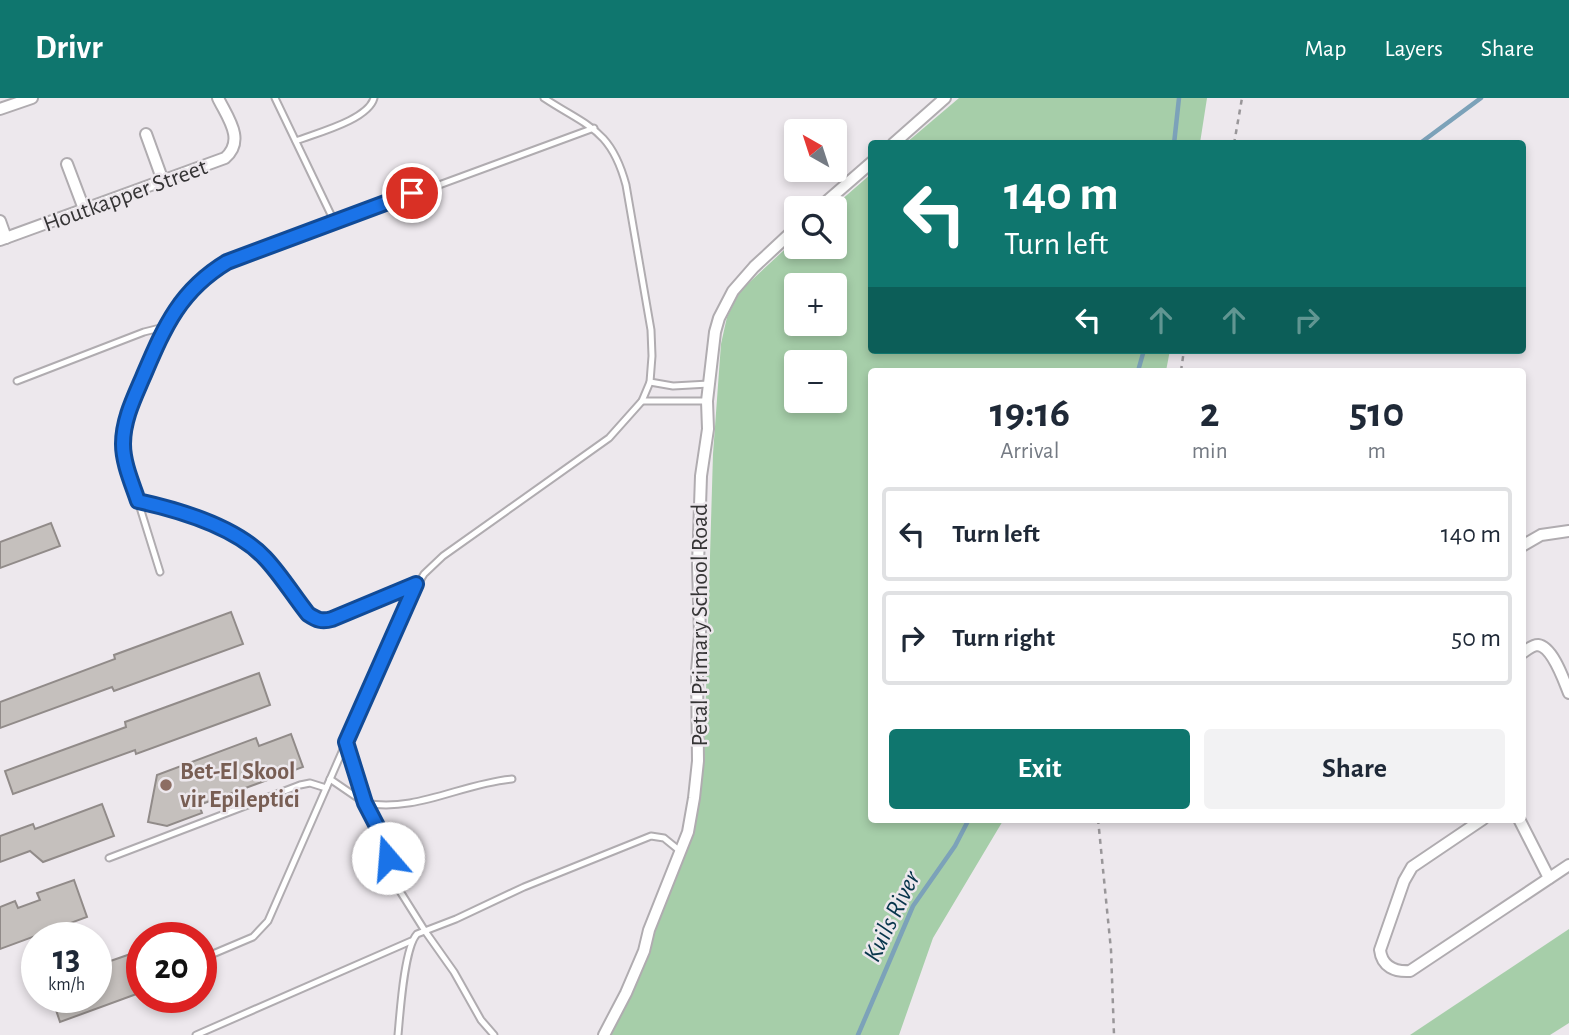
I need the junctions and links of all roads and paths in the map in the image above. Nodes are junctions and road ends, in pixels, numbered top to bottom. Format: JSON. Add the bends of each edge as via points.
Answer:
{"nodes":[{"id":1,"x":218,"y":98,"type":"edge"},
{"id":2,"x":275,"y":98,"type":"edge"},
{"id":3,"x":374,"y":98,"type":"edge"},
{"id":4,"x":544,"y":98,"type":"edge"},
{"id":5,"x":945,"y":98,"type":"edge"},
{"id":6,"x":1242,"y":98,"type":"edge"},
{"id":7,"x":29,"y":99,"type":"edge"},
{"id":8,"x":0,"y":109,"type":"edge"},
{"id":9,"x":594,"y":128,"type":"junction"},
{"id":10,"x":146,"y":134,"type":"dead end"},
{"id":11,"x":898,"y":140,"type":"edge"},
{"id":12,"x":1235,"y":140,"type":"edge"},
{"id":13,"x":296,"y":141,"type":"junction"},
{"id":14,"x":67,"y":164,"type":"dead end"},
{"id":15,"x":868,"y":165,"type":"edge"},
{"id":16,"x":163,"y":181,"type":"junction"},
{"id":17,"x":833,"y":196,"type":"edge"},
{"id":18,"x":84,"y":209,"type":"junction"},
{"id":19,"x":0,"y":221,"type":"edge"},
{"id":20,"x":334,"y":222,"type":"junction"},
{"id":21,"x":3,"y":239,"type":"edge"},
{"id":22,"x":784,"y":239,"type":"edge"},
{"id":23,"x":164,"y":327,"type":"junction"},
{"id":24,"x":17,"y":381,"type":"dead end"},
{"id":25,"x":650,"y":382,"type":"junction"},
{"id":26,"x":709,"y":383,"type":"junction"},
{"id":27,"x":642,"y":401,"type":"junction"},
{"id":28,"x":707,"y":401,"type":"junction"},
{"id":29,"x":138,"y":501,"type":"junction"},
{"id":30,"x":1569,"y":531,"type":"edge"},
{"id":31,"x":1526,"y":544,"type":"edge"},
{"id":32,"x":160,"y":572,"type":"dead end"},
{"id":33,"x":416,"y":584,"type":"junction"},
{"id":34,"x":1526,"y":650,"type":"edge"},
{"id":35,"x":1569,"y":693,"type":"edge"},
{"id":36,"x":346,"y":742,"type":"junction"},
{"id":37,"x":330,"y":779,"type":"junction"},
{"id":38,"x":512,"y":779,"type":"dead end"},
{"id":39,"x":326,"y":789,"type":"junction"},
{"id":40,"x":365,"y":803,"type":"junction"},
{"id":41,"x":1098,"y":823,"type":"edge"},
{"id":42,"x":1477,"y":823,"type":"edge"},
{"id":43,"x":1521,"y":823,"type":"edge"},
{"id":44,"x":681,"y":852,"type":"junction"},
{"id":45,"x":109,"y":858,"type":"dead end"},
{"id":46,"x":1569,"y":864,"type":"edge"},
{"id":47,"x":1549,"y":878,"type":"junction"},
{"id":48,"x":425,"y":931,"type":"junction"},
{"id":49,"x":412,"y":941,"type":"junction"},
{"id":50,"x":217,"y":953,"type":"edge"},
{"id":51,"x":196,"y":1035,"type":"edge"},
{"id":52,"x":398,"y":1035,"type":"edge"},
{"id":53,"x":494,"y":1035,"type":"edge"},
{"id":54,"x":604,"y":1035,"type":"edge"},
{"id":55,"x":1114,"y":1035,"type":"edge"}],
"edges":[{"from":1,"to":16,"type":"street","name":"Houtkapper Street","via":[[234,132],[232,151],[225,158]]},
{"from":2,"to":13,"type":"lane"},
{"from":3,"to":13,"type":"lane","via":[[372,106],[359,116]]},
{"from":4,"to":9,"type":"lane"},
{"from":5,"to":11,"type":"street"},
{"from":6,"to":12,"type":"path"},
{"from":7,"to":8,"type":"street"},
{"from":9,"to":20,"type":"lane"},
{"from":9,"to":25,"type":"lane","via":[[620,161],[626,185],[651,330]]},
{"from":10,"to":16,"type":"street"},
{"from":13,"to":20,"type":"lane"},
{"from":14,"to":18,"type":"street"},
{"from":15,"to":17,"type":"street"},
{"from":16,"to":18,"type":"street","name":"Houtkapper Street"},
{"from":18,"to":21,"type":"street","name":"Houtkapper Street"},
{"from":19,"to":21,"type":"street"},
{"from":20,"to":23,"type":"lane","via":[[227,262],[205,275]]},
{"from":22,"to":26,"type":"street","name":"Petal Primary School Road","via":[[725,304],[715,332]]},
{"from":23,"to":24,"type":"lane"},
{"from":23,"to":29,"type":"lane","via":[[124,433],[125,459]]},
{"from":25,"to":26,"type":"lane","via":[[673,386]]},
{"from":25,"to":27,"type":"lane"},
{"from":26,"to":28,"type":"street","name":"Petal Primary School Road"},
{"from":27,"to":28,"type":"lane"},
{"from":27,"to":33,"type":"lane","via":[[609,438],[443,555]]},
{"from":28,"to":44,"type":"street","name":"Petal Primary School Road","via":[[698,565],[698,761]]},
{"from":29,"to":32,"type":"lane"},
{"from":29,"to":33,"type":"lane","via":[[191,515],[237,537],[263,555],[308,614],[323,622]]},
{"from":30,"to":31,"type":"street","via":[[1541,535]]},
{"from":33,"to":36,"type":"lane"},
{"from":34,"to":35,"type":"street","via":[[1540,645],[1546,649]]},
{"from":36,"to":37,"type":"lane"},
{"from":36,"to":40,"type":"lane"},
{"from":37,"to":39,"type":"lane"},
{"from":37,"to":40,"type":"lane"},
{"from":38,"to":40,"type":"lane","via":[[492,780],[401,805]]},
{"from":39,"to":45,"type":"lane","via":[[300,785]]},
{"from":39,"to":50,"type":"lane","via":[[268,921],[253,937]]},
{"from":40,"to":48,"type":"lane","via":[[398,888]]},
{"from":41,"to":55,"type":"path"},
{"from":42,"to":47,"type":"street","via":[[1418,861],[1408,873],[1380,950],[1389,968],[1410,971]]},
{"from":43,"to":47,"type":"street"},
{"from":44,"to":48,"type":"lane","via":[[664,838],[651,836]]},
{"from":44,"to":54,"type":"street","name":"Petal Primary School Road","via":[[644,951]]},
{"from":46,"to":47,"type":"street"},
{"from":48,"to":49,"type":"lane"},
{"from":48,"to":53,"type":"lane"},
{"from":49,"to":51,"type":"lane"},
{"from":49,"to":52,"type":"lane"}]}
